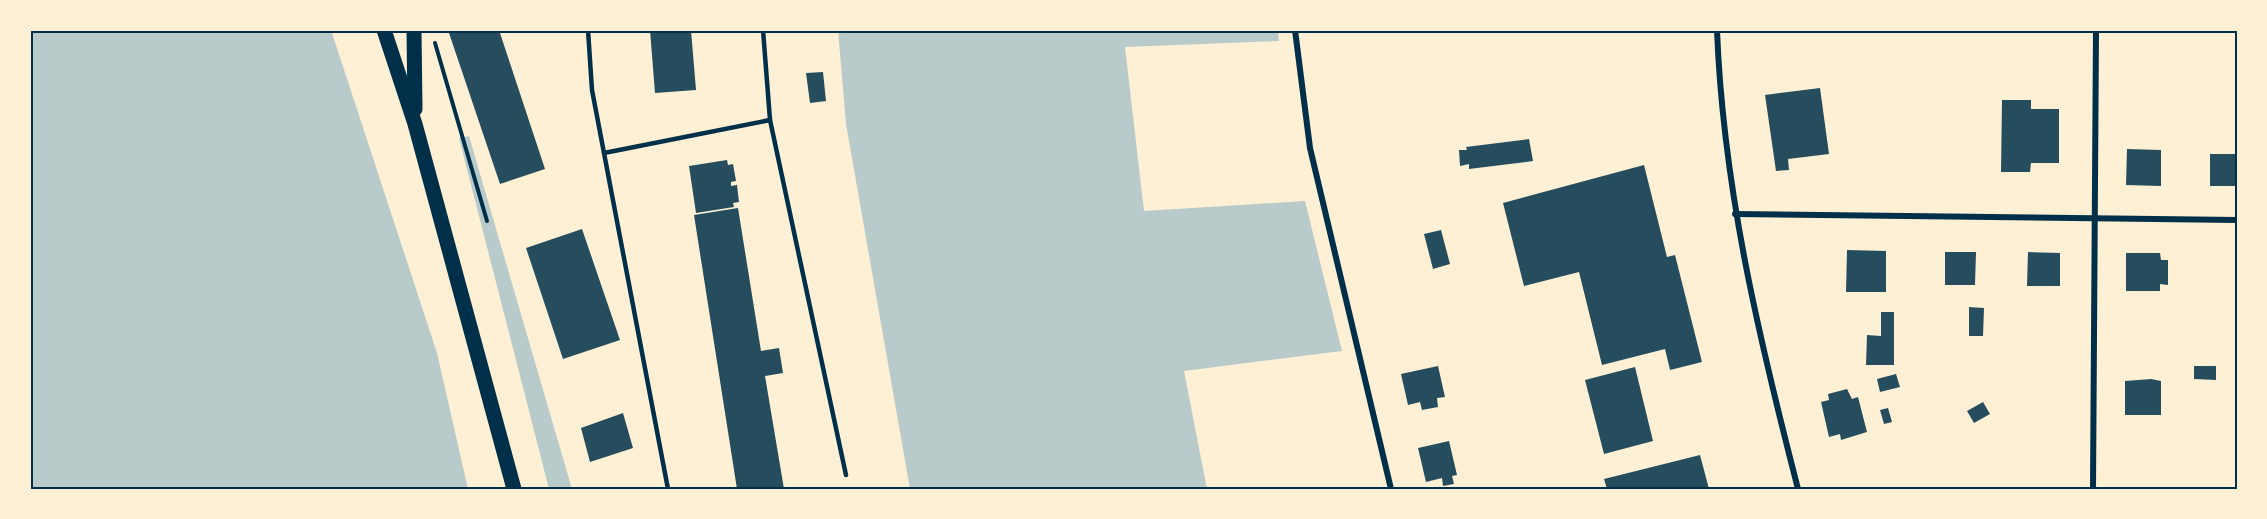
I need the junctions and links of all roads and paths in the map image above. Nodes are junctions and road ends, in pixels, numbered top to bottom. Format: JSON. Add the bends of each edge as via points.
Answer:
{"nodes":[{"id":1,"x":384,"y":30,"type":"edge"},
{"id":2,"x":414,"y":30,"type":"edge"},
{"id":3,"x":588,"y":30,"type":"edge"},
{"id":4,"x":763,"y":30,"type":"edge"},
{"id":5,"x":1295,"y":30,"type":"edge"},
{"id":6,"x":1717,"y":30,"type":"edge"},
{"id":7,"x":2096,"y":30,"type":"edge"},
{"id":8,"x":434,"y":41,"type":"dead end"},
{"id":9,"x":770,"y":120,"type":"junction"},
{"id":10,"x":415,"y":124,"type":"junction"},
{"id":11,"x":604,"y":153,"type":"junction"},
{"id":12,"x":1736,"y":214,"type":"junction"},
{"id":13,"x":2094,"y":218,"type":"junction"},
{"id":14,"x":2237,"y":220,"type":"edge"},
{"id":15,"x":487,"y":221,"type":"dead end"},
{"id":16,"x":846,"y":475,"type":"dead end"},
{"id":17,"x":514,"y":489,"type":"edge"},
{"id":18,"x":668,"y":489,"type":"edge"},
{"id":19,"x":1391,"y":489,"type":"edge"},
{"id":20,"x":1798,"y":489,"type":"edge"},
{"id":21,"x":2093,"y":489,"type":"edge"}],
"edges":[{"from":1,"to":10,"type":"main road"},
{"from":2,"to":10,"type":"main road"},
{"from":3,"to":11,"type":"lane","via":[[592,90]]},
{"from":4,"to":9,"type":"lane"},
{"from":5,"to":19,"type":"street","via":[[1310,148]]},
{"from":6,"to":12,"type":"street"},
{"from":7,"to":13,"type":"street"},
{"from":8,"to":15,"type":"path"},
{"from":9,"to":11,"type":"lane"},
{"from":9,"to":16,"type":"lane"},
{"from":10,"to":17,"type":"main road"},
{"from":11,"to":18,"type":"lane"},
{"from":12,"to":13,"type":"street"},
{"from":12,"to":20,"type":"street","via":[[1761,345]]},
{"from":13,"to":14,"type":"street"},
{"from":13,"to":21,"type":"street"}]}
